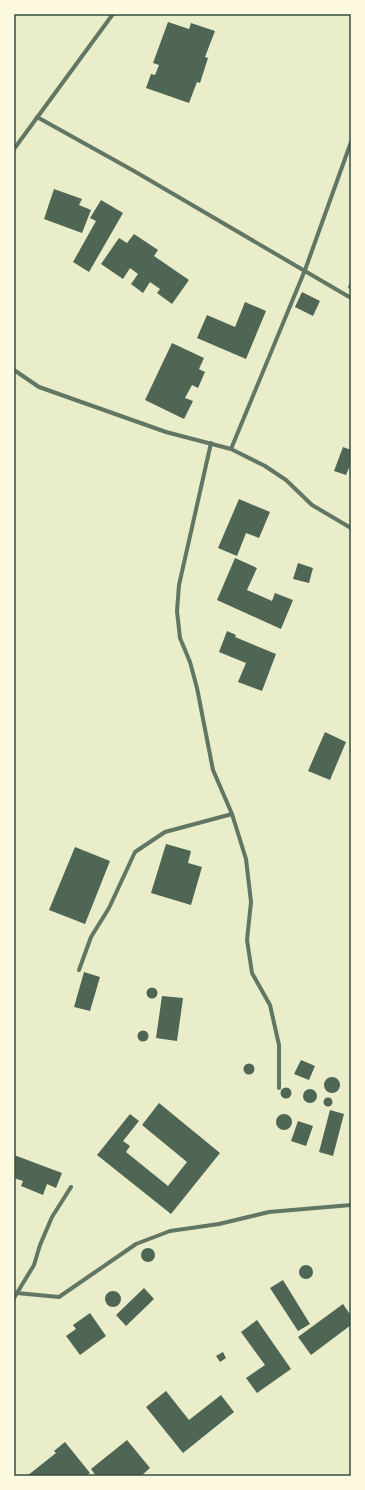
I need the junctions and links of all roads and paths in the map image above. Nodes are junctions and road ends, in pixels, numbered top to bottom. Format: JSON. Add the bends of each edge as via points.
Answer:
{"nodes":[{"id":1,"x":113,"y":14,"type":"edge"},
{"id":2,"x":37,"y":117,"type":"junction"},
{"id":3,"x":351,"y":142,"type":"edge"},
{"id":4,"x":14,"y":149,"type":"edge"},
{"id":5,"x":305,"y":270,"type":"junction"},
{"id":6,"x":351,"y":298,"type":"edge"},
{"id":7,"x":14,"y":370,"type":"edge"},
{"id":8,"x":211,"y":443,"type":"junction"},
{"id":9,"x":231,"y":449,"type":"junction"},
{"id":10,"x":351,"y":528,"type":"edge"},
{"id":11,"x":232,"y":814,"type":"junction"},
{"id":12,"x":79,"y":970,"type":"dead end"},
{"id":13,"x":279,"y":1088,"type":"dead end"},
{"id":14,"x":71,"y":1187,"type":"dead end"},
{"id":15,"x":351,"y":1205,"type":"edge"},
{"id":16,"x":17,"y":1294,"type":"junction"},
{"id":17,"x":14,"y":1298,"type":"edge"}],
"edges":[{"from":1,"to":2,"type":"street"},
{"from":2,"to":4,"type":"street"},
{"from":2,"to":5,"type":"street"},
{"from":3,"to":5,"type":"street"},
{"from":5,"to":6,"type":"street"},
{"from":5,"to":9,"type":"street"},
{"from":7,"to":8,"type":"street","via":[[39,387],[166,432]]},
{"from":8,"to":9,"type":"street"},
{"from":8,"to":11,"type":"street","via":[[184,558],[177,611],[180,638],[190,662],[213,770]]},
{"from":9,"to":10,"type":"street","via":[[265,466],[286,480],[312,505]]},
{"from":11,"to":12,"type":"street","via":[[165,832],[135,852],[109,908],[91,937]]},
{"from":11,"to":13,"type":"street","via":[[246,859],[251,902],[247,940],[252,973],[270,1005],[279,1045]]},
{"from":14,"to":16,"type":"street","via":[[52,1216],[34,1264]]},
{"from":15,"to":16,"type":"street","via":[[269,1212],[220,1224],[170,1231],[136,1244],[59,1297]]},
{"from":16,"to":17,"type":"street"}]}
